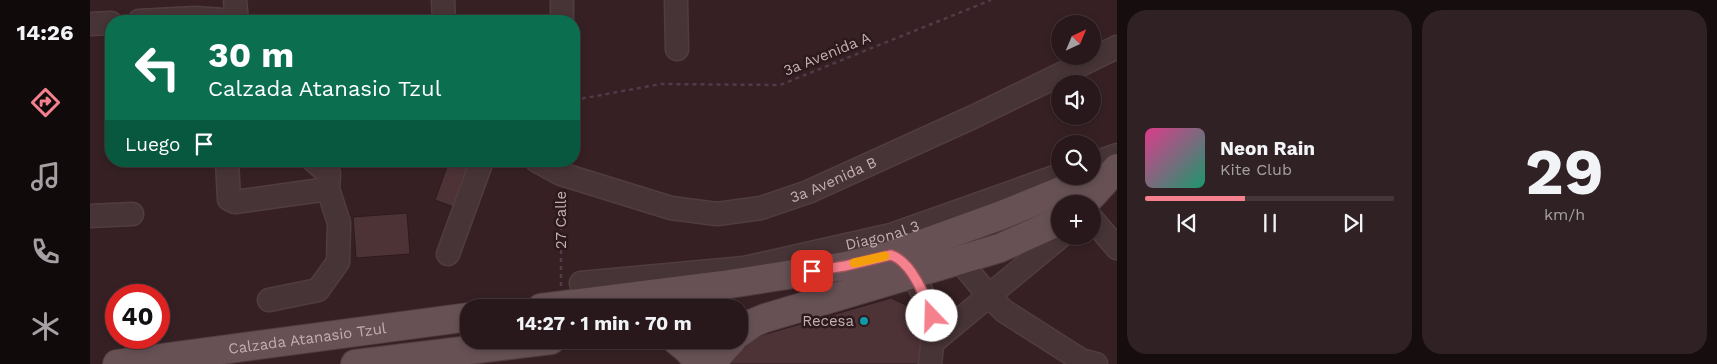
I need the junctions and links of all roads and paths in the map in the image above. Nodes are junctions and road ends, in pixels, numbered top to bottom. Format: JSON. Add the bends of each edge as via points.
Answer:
{"nodes":[{"id":1,"x":235,"y":0,"type":"edge"},
{"id":2,"x":443,"y":0,"type":"edge"},
{"id":3,"x":562,"y":0,"type":"edge"},
{"id":4,"x":676,"y":0,"type":"edge"},
{"id":5,"x":991,"y":0,"type":"edge"},
{"id":6,"x":231,"y":15,"type":"edge"},
{"id":7,"x":444,"y":15,"type":"edge"},
{"id":8,"x":562,"y":15,"type":"edge"},
{"id":9,"x":105,"y":23,"type":"edge"},
{"id":10,"x":90,"y":24,"type":"edge"},
{"id":11,"x":1117,"y":47,"type":"edge"},
{"id":12,"x":677,"y":49,"type":"dead end"},
{"id":13,"x":580,"y":99,"type":"edge"},
{"id":14,"x":1117,"y":155,"type":"edge"},
{"id":15,"x":1101,"y":161,"type":"edge"},
{"id":16,"x":1117,"y":163,"type":"edge"},
{"id":17,"x":227,"y":167,"type":"edge"},
{"id":18,"x":321,"y":167,"type":"edge"},
{"id":19,"x":480,"y":167,"type":"edge"},
{"id":20,"x":561,"y":168,"type":"edge"},
{"id":21,"x":1117,"y":168,"type":"edge"},
{"id":22,"x":1101,"y":171,"type":"edge"},
{"id":23,"x":1051,"y":178,"type":"edge"},
{"id":24,"x":1075,"y":185,"type":"edge"},
{"id":25,"x":1117,"y":188,"type":"edge"},
{"id":26,"x":328,"y":189,"type":"junction"},
{"id":27,"x":1093,"y":195,"type":"edge"},
{"id":28,"x":1101,"y":196,"type":"edge"},
{"id":29,"x":132,"y":214,"type":"dead end"},
{"id":30,"x":90,"y":216,"type":"edge"},
{"id":31,"x":1051,"y":225,"type":"edge"},
{"id":32,"x":1101,"y":229,"type":"edge"},
{"id":33,"x":1051,"y":244,"type":"edge"},
{"id":34,"x":1117,"y":248,"type":"edge"},
{"id":35,"x":448,"y":254,"type":"dead end"},
{"id":36,"x":891,"y":255,"type":"junction"},
{"id":37,"x":960,"y":260,"type":"junction"},
{"id":38,"x":912,"y":274,"type":"junction"},
{"id":39,"x":571,"y":281,"type":"joint"},
{"id":40,"x":989,"y":296,"type":"junction"},
{"id":41,"x":613,"y":299,"type":"edge"},
{"id":42,"x":270,"y":300,"type":"dead end"},
{"id":43,"x":460,"y":318,"type":"edge"},
{"id":44,"x":748,"y":326,"type":"edge"},
{"id":45,"x":933,"y":342,"type":"junction"},
{"id":46,"x":477,"y":349,"type":"edge"},
{"id":47,"x":687,"y":349,"type":"edge"},
{"id":48,"x":724,"y":349,"type":"edge"},
{"id":49,"x":117,"y":364,"type":"edge"},
{"id":50,"x":355,"y":364,"type":"edge"},
{"id":51,"x":700,"y":364,"type":"edge"},
{"id":52,"x":713,"y":364,"type":"edge"},
{"id":53,"x":930,"y":364,"type":"edge"},
{"id":54,"x":1096,"y":364,"type":"edge"}],
"edges":[{"from":1,"to":6,"type":"street"},
{"from":2,"to":7,"type":"street"},
{"from":3,"to":8,"type":"street"},
{"from":4,"to":12,"type":"street"},
{"from":5,"to":13,"type":"path","name":"3a Avenida A","via":[[780,85],[661,84]]},
{"from":9,"to":10,"type":"street"},
{"from":11,"to":20,"type":"street","name":"3a Avenida B","via":[[965,121],[808,192],[761,208],[717,214],[671,208]]},
{"from":14,"to":15,"type":"street"},
{"from":16,"to":22,"type":"main road"},
{"from":17,"to":26,"type":"street","via":[[229,199],[232,201]]},
{"from":18,"to":26,"type":"street","via":[[329,174]]},
{"from":19,"to":35,"type":"street"},
{"from":20,"to":39,"type":"path","name":"27 Calle"},
{"from":21,"to":27,"type":"main road"},
{"from":23,"to":39,"type":"street","name":"Diagonal 3","via":[[891,235],[744,268]]},
{"from":24,"to":36,"type":"main road"},
{"from":25,"to":28,"type":"street"},
{"from":26,"to":42,"type":"street","via":[[339,223],[338,262],[318,290]]},
{"from":29,"to":30,"type":"street"},
{"from":31,"to":37,"type":"main road","via":[[1000,248]]},
{"from":32,"to":34,"type":"street"},
{"from":33,"to":40,"type":"street"},
{"from":36,"to":38,"type":"street","via":[[901,260]]},
{"from":36,"to":41,"type":"main road","via":[[845,266]]},
{"from":37,"to":38,"type":"main road"},
{"from":37,"to":40,"type":"street"},
{"from":38,"to":44,"type":"main road","via":[[764,318]]},
{"from":38,"to":45,"type":"street","via":[[932,316]]},
{"from":40,"to":45,"type":"street"},
{"from":40,"to":54,"type":"street","via":[[1004,310],[1081,360]]},
{"from":43,"to":49,"type":"main road","name":"Calzada Atanasio Tzul"},
{"from":45,"to":53,"type":"street"},
{"from":46,"to":50,"type":"main road","name":"Calzada Atanasio Tzul"},
{"from":47,"to":51,"type":"main road"},
{"from":48,"to":52,"type":"main road"}]}
